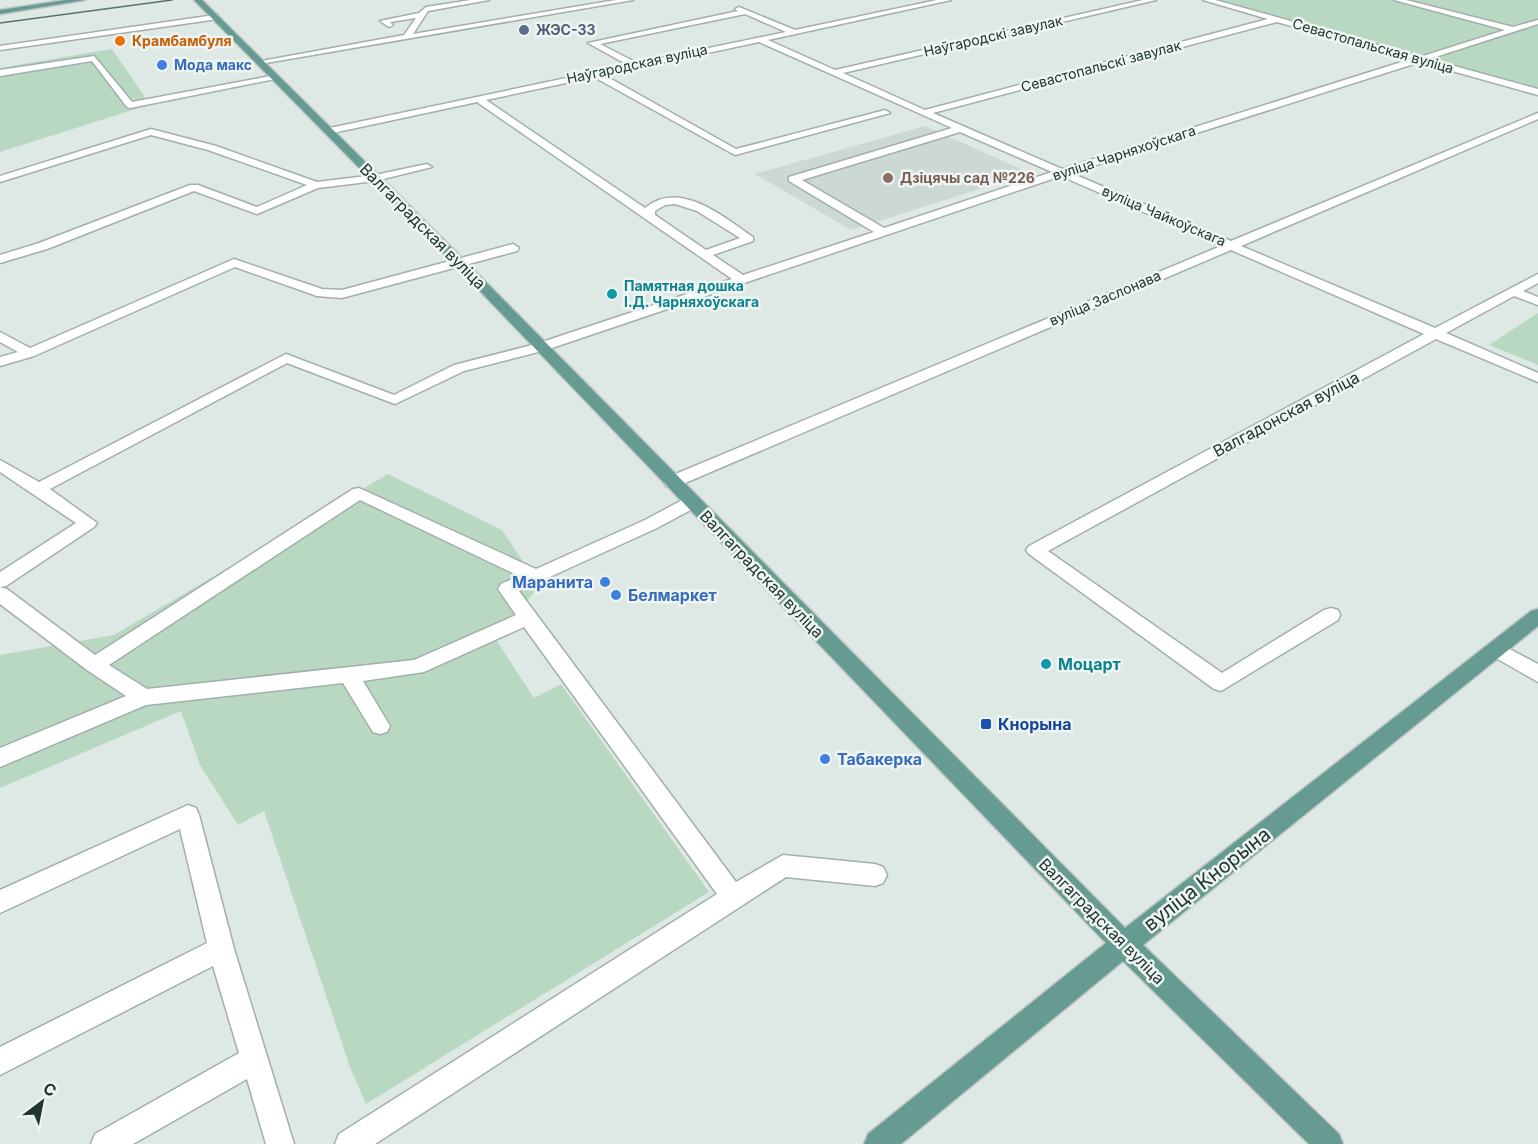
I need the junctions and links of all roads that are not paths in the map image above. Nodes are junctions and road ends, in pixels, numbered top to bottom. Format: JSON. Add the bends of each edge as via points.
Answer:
{"nodes":[{"id":1,"x":47,"y":0,"type":"edge"},
{"id":2,"x":81,"y":0,"type":"edge"},
{"id":3,"x":198,"y":0,"type":"edge"},
{"id":4,"x":485,"y":0,"type":"edge"},
{"id":5,"x":629,"y":0,"type":"edge"},
{"id":6,"x":947,"y":0,"type":"edge"},
{"id":7,"x":1152,"y":0,"type":"edge"},
{"id":8,"x":1207,"y":0,"type":"edge"},
{"id":9,"x":1398,"y":0,"type":"edge"},
{"id":10,"x":0,"y":6,"type":"edge"},
{"id":11,"x":422,"y":10,"type":"junction"},
{"id":12,"x":0,"y":12,"type":"edge"},
{"id":13,"x":215,"y":17,"type":"junction"},
{"id":14,"x":1278,"y":19,"type":"junction"},
{"id":15,"x":1538,"y":22,"type":"edge"},
{"id":16,"x":389,"y":25,"type":"dead end"},
{"id":17,"x":1514,"y":30,"type":"junction"},
{"id":18,"x":793,"y":32,"type":"junction"},
{"id":19,"x":406,"y":38,"type":"junction"},
{"id":20,"x":759,"y":39,"type":"junction"},
{"id":21,"x":0,"y":48,"type":"edge"},
{"id":22,"x":1421,"y":59,"type":"junction"},
{"id":23,"x":260,"y":62,"type":"junction"},
{"id":24,"x":635,"y":65,"type":"junction"},
{"id":25,"x":1395,"y":68,"type":"junction"},
{"id":26,"x":1406,"y":70,"type":"dead end"},
{"id":27,"x":0,"y":73,"type":"edge"},
{"id":28,"x":833,"y":73,"type":"junction"},
{"id":29,"x":595,"y":74,"type":"junction"},
{"id":30,"x":276,"y":78,"type":"junction"},
{"id":31,"x":1538,"y":92,"type":"edge"},
{"id":32,"x":478,"y":99,"type":"junction"},
{"id":33,"x":885,"y":113,"type":"dead end"},
{"id":34,"x":924,"y":113,"type":"junction"},
{"id":35,"x":1538,"y":116,"type":"edge"},
{"id":36,"x":963,"y":128,"type":"junction"},
{"id":37,"x":328,"y":131,"type":"junction"},
{"id":38,"x":427,"y":167,"type":"dead end"},
{"id":39,"x":1063,"y":172,"type":"junction"},
{"id":40,"x":375,"y":178,"type":"junction"},
{"id":41,"x":0,"y":179,"type":"edge"},
{"id":42,"x":316,"y":185,"type":"junction"},
{"id":43,"x":649,"y":216,"type":"junction"},
{"id":44,"x":884,"y":233,"type":"junction"},
{"id":45,"x":1230,"y":244,"type":"junction"},
{"id":46,"x":513,"y":248,"type":"dead end"},
{"id":47,"x":704,"y":254,"type":"junction"},
{"id":48,"x":1,"y":258,"type":"edge"},
{"id":49,"x":460,"y":263,"type":"junction"},
{"id":50,"x":1538,"y":278,"type":"edge"},
{"id":51,"x":742,"y":280,"type":"junction"},
{"id":52,"x":1512,"y":291,"type":"junction"},
{"id":53,"x":1538,"y":301,"type":"edge"},
{"id":54,"x":1435,"y":333,"type":"junction"},
{"id":55,"x":0,"y":336,"type":"edge"},
{"id":56,"x":541,"y":347,"type":"junction"},
{"id":57,"x":29,"y":353,"type":"junction"},
{"id":58,"x":0,"y":362,"type":"edge"},
{"id":59,"x":1538,"y":378,"type":"edge"},
{"id":60,"x":0,"y":465,"type":"edge"},
{"id":61,"x":672,"y":482,"type":"junction"},
{"id":62,"x":38,"y":489,"type":"junction"},
{"id":63,"x":692,"y":502,"type":"junction"},
{"id":64,"x":535,"y":576,"type":"junction"},
{"id":65,"x":0,"y":581,"type":"edge"},
{"id":66,"x":0,"y":594,"type":"edge"},
{"id":67,"x":1331,"y":615,"type":"dead end"},
{"id":68,"x":1538,"y":616,"type":"edge"},
{"id":69,"x":528,"y":617,"type":"junction"},
{"id":70,"x":1496,"y":650,"type":"junction"},
{"id":71,"x":94,"y":664,"type":"junction"},
{"id":72,"x":348,"y":674,"type":"junction"},
{"id":73,"x":1538,"y":674,"type":"edge"},
{"id":74,"x":144,"y":697,"type":"junction"},
{"id":75,"x":380,"y":726,"type":"dead end"},
{"id":76,"x":0,"y":758,"type":"edge"},
{"id":77,"x":875,"y":875,"type":"dead end"},
{"id":78,"x":733,"y":897,"type":"junction"},
{"id":79,"x":0,"y":902,"type":"edge"},
{"id":80,"x":1124,"y":944,"type":"junction"},
{"id":81,"x":221,"y":949,"type":"junction"},
{"id":82,"x":255,"y":1059,"type":"junction"},
{"id":83,"x":0,"y":1061,"type":"edge"},
{"id":84,"x":105,"y":1144,"type":"edge"},
{"id":85,"x":280,"y":1144,"type":"edge"},
{"id":86,"x":349,"y":1144,"type":"edge"},
{"id":87,"x":878,"y":1144,"type":"edge"},
{"id":88,"x":1329,"y":1144,"type":"edge"}],
"edges":[{"from":1,"to":10,"type":"main road"},
{"from":2,"to":12,"type":"main road"},
{"from":3,"to":13,"type":"main road","name":"Валгаградская вуліца"},
{"from":4,"to":11,"type":"street"},
{"from":5,"to":19,"type":"street"},
{"from":6,"to":18,"type":"street","name":"Наўгародская вуліца"},
{"from":7,"to":28,"type":"street","name":"Наўгародскі завулак"},
{"from":8,"to":14,"type":"street","name":"Севастопальская вуліца"},
{"from":9,"to":17,"type":"street"},
{"from":11,"to":16,"type":"street","via":[[384,21]]},
{"from":11,"to":19,"type":"street"},
{"from":13,"to":21,"type":"street"},
{"from":13,"to":23,"type":"main road","name":"Валгаградская вуліца"},
{"from":14,"to":22,"type":"street","name":"Севастопальская вуліца"},
{"from":14,"to":34,"type":"street","name":"Севастопальскі завулак"},
{"from":15,"to":17,"type":"street","name":"вуліца Чарняхоўскага"},
{"from":17,"to":22,"type":"street","name":"вуліца Чарняхоўскага"},
{"from":18,"to":20,"type":"street","name":"Наўгародская вуліца"},
{"from":18,"to":24,"type":"street","via":[[743,11],[592,43]]},
{"from":19,"to":23,"type":"street"},
{"from":20,"to":24,"type":"street","name":"Наўгародская вуліца"},
{"from":20,"to":28,"type":"street","name":"вуліца Чайкоўскага"},
{"from":22,"to":25,"type":"street","name":"вуліца Чарняхоўскага"},
{"from":22,"to":31,"type":"street","name":"Севастопальская вуліца"},
{"from":23,"to":30,"type":"main road","name":"Валгаградская вуліца"},
{"from":24,"to":29,"type":"street","name":"Наўгародская вуліца"},
{"from":25,"to":26,"type":"street"},
{"from":25,"to":39,"type":"street","name":"вуліца Чарняхоўскага"},
{"from":27,"to":30,"type":"street","via":[[94,58],[130,105]]},
{"from":28,"to":34,"type":"street","name":"вуліца Чайкоўскага"},
{"from":29,"to":32,"type":"street","name":"Наўгародская вуліца"},
{"from":29,"to":33,"type":"street","via":[[735,152]]},
{"from":30,"to":37,"type":"main road","name":"Валгаградская вуліца"},
{"from":32,"to":37,"type":"street","name":"Наўгародская вуліца"},
{"from":32,"to":43,"type":"street"},
{"from":34,"to":36,"type":"street","name":"вуліца Чайкоўскага"},
{"from":35,"to":45,"type":"street","name":"вуліца Заслонава"},
{"from":36,"to":39,"type":"street","name":"вуліца Чайкоўскага"},
{"from":36,"to":44,"type":"street","via":[[793,178]]},
{"from":37,"to":40,"type":"main road","name":"Валгаградская вуліца"},
{"from":38,"to":40,"type":"street"},
{"from":39,"to":44,"type":"street","name":"вуліца Чарняхоўскага"},
{"from":39,"to":45,"type":"street","name":"вуліца Чайкоўскага"},
{"from":40,"to":42,"type":"street"},
{"from":40,"to":49,"type":"main road","name":"Валгаградская вуліца"},
{"from":41,"to":42,"type":"street","via":[[151,132],[212,148]]},
{"from":42,"to":48,"type":"street","via":[[257,211],[194,188],[43,246]]},
{"from":43,"to":47,"type":"street"},
{"from":43,"to":47,"type":"street","via":[[650,209],[658,204],[685,201],[749,239]]},
{"from":44,"to":51,"type":"street","name":"вуліца Чарняхоўскага"},
{"from":45,"to":54,"type":"street","name":"вуліца Чайкоўскага"},
{"from":45,"to":61,"type":"street","name":"вуліца Заслонава"},
{"from":46,"to":49,"type":"street"},
{"from":47,"to":51,"type":"street"},
{"from":49,"to":56,"type":"main road","name":"Валгаградская вуліца"},
{"from":49,"to":57,"type":"street","via":[[342,294],[321,293],[234,263]]},
{"from":50,"to":52,"type":"street","name":"Валгадонская вуліца"},
{"from":51,"to":56,"type":"street","name":"вуліца Чарняхоўскага"},
{"from":52,"to":53,"type":"street"},
{"from":52,"to":54,"type":"street","name":"Валгадонская вуліца"},
{"from":54,"to":59,"type":"street","name":"вуліца Чайкоўскага"},
{"from":54,"to":67,"type":"street","name":"Валгадонская вуліца","via":[[1035,550],[1221,683]]},
{"from":55,"to":57,"type":"street"},
{"from":56,"to":61,"type":"main road","name":"Валгаградская вуліца"},
{"from":56,"to":62,"type":"street","name":"вуліца Чарняхоўскага","via":[[459,368],[395,400],[286,358]]},
{"from":57,"to":58,"type":"street"},
{"from":60,"to":62,"type":"street"},
{"from":61,"to":63,"type":"main road","name":"Валгаградская вуліца"},
{"from":62,"to":65,"type":"street","via":[[88,523]]},
{"from":63,"to":64,"type":"street"},
{"from":63,"to":80,"type":"main road","name":"Валгаградская вуліца"},
{"from":64,"to":69,"type":"street","via":[[507,589]]},
{"from":64,"to":71,"type":"street","via":[[359,493]]},
{"from":66,"to":71,"type":"street"},
{"from":68,"to":70,"type":"main road","name":"вуліца Кнорына"},
{"from":69,"to":72,"type":"street","via":[[417,667]]},
{"from":69,"to":78,"type":"street"},
{"from":70,"to":73,"type":"street"},
{"from":70,"to":80,"type":"main road","name":"вуліца Кнорына"},
{"from":71,"to":74,"type":"street"},
{"from":72,"to":74,"type":"street"},
{"from":72,"to":75,"type":"street"},
{"from":74,"to":76,"type":"street"},
{"from":77,"to":78,"type":"street","via":[[783,866]]},
{"from":78,"to":86,"type":"street"},
{"from":79,"to":81,"type":"street","via":[[188,815]]},
{"from":80,"to":87,"type":"main road","name":"вуліца Кнорына"},
{"from":80,"to":88,"type":"main road","name":"Валгаградская вуліца"},
{"from":81,"to":82,"type":"street"},
{"from":81,"to":83,"type":"street"},
{"from":82,"to":84,"type":"street"},
{"from":82,"to":85,"type":"street"}]}
